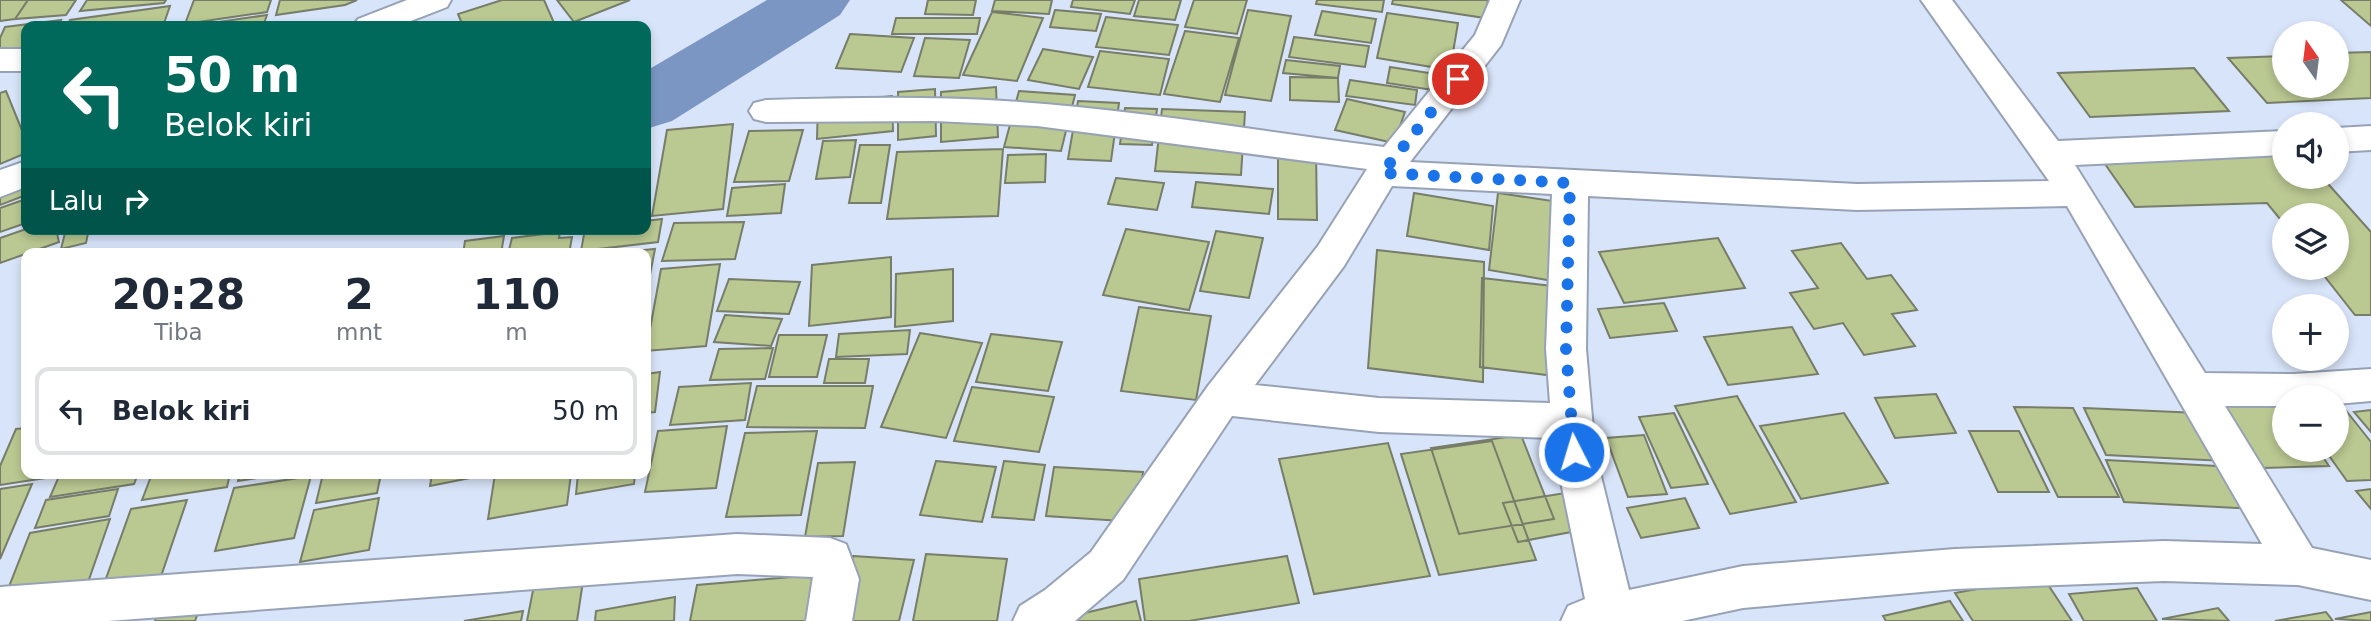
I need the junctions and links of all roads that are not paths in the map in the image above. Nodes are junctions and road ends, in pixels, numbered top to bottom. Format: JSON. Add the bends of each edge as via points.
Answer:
{"nodes":[{"id":1,"x":436,"y":0,"type":"edge"},
{"id":2,"x":1505,"y":0,"type":"edge"},
{"id":3,"x":1936,"y":0,"type":"edge"},
{"id":4,"x":382,"y":21,"type":"edge"},
{"id":5,"x":0,"y":60,"type":"edge"},
{"id":6,"x":21,"y":61,"type":"edge"},
{"id":7,"x":766,"y":111,"type":"dead end"},
{"id":8,"x":2371,"y":138,"type":"edge"},
{"id":9,"x":2349,"y":139,"type":"edge"},
{"id":10,"x":2272,"y":143,"type":"edge"},
{"id":11,"x":2048,"y":154,"type":"junction"},
{"id":12,"x":1388,"y":167,"type":"junction"},
{"id":13,"x":21,"y":175,"type":"edge"},
{"id":14,"x":1570,"y":183,"type":"junction"},
{"id":15,"x":0,"y":184,"type":"edge"},
{"id":16,"x":2077,"y":193,"type":"junction"},
{"id":17,"x":2371,"y":385,"type":"edge"},
{"id":18,"x":2193,"y":389,"type":"junction"},
{"id":19,"x":1222,"y":398,"type":"junction"},
{"id":20,"x":1571,"y":421,"type":"junction"},
{"id":21,"x":2298,"y":565,"type":"junction"},
{"id":22,"x":2371,"y":580,"type":"edge"},
{"id":23,"x":0,"y":608,"type":"edge"},
{"id":24,"x":1603,"y":618,"type":"edge"},
{"id":25,"x":829,"y":621,"type":"edge"},
{"id":26,"x":1036,"y":621,"type":"edge"}],
"edges":[{"from":1,"to":4,"type":"street"},
{"from":2,"to":12,"type":"street","via":[[1490,38]]},
{"from":3,"to":11,"type":"street"},
{"from":5,"to":6,"type":"street"},
{"from":7,"to":12,"type":"street","via":[[903,108],[1035,114]]},
{"from":8,"to":9,"type":"street"},
{"from":10,"to":11,"type":"street"},
{"from":11,"to":16,"type":"street"},
{"from":12,"to":14,"type":"street"},
{"from":12,"to":19,"type":"street","via":[[1331,256]]},
{"from":13,"to":15,"type":"street"},
{"from":14,"to":16,"type":"street","via":[[1857,197]]},
{"from":14,"to":20,"type":"street","via":[[1566,349]]},
{"from":16,"to":18,"type":"street"},
{"from":17,"to":18,"type":"street"},
{"from":18,"to":21,"type":"street"},
{"from":19,"to":20,"type":"street","via":[[1379,415]]},
{"from":19,"to":26,"type":"street","via":[[1107,566]]},
{"from":20,"to":24,"type":"street"},
{"from":21,"to":22,"type":"street"},
{"from":21,"to":24,"type":"street","via":[[2164,561],[1955,569],[1743,587]]},
{"from":23,"to":25,"type":"street","via":[[737,554],[830,558],[836,579]]}]}
